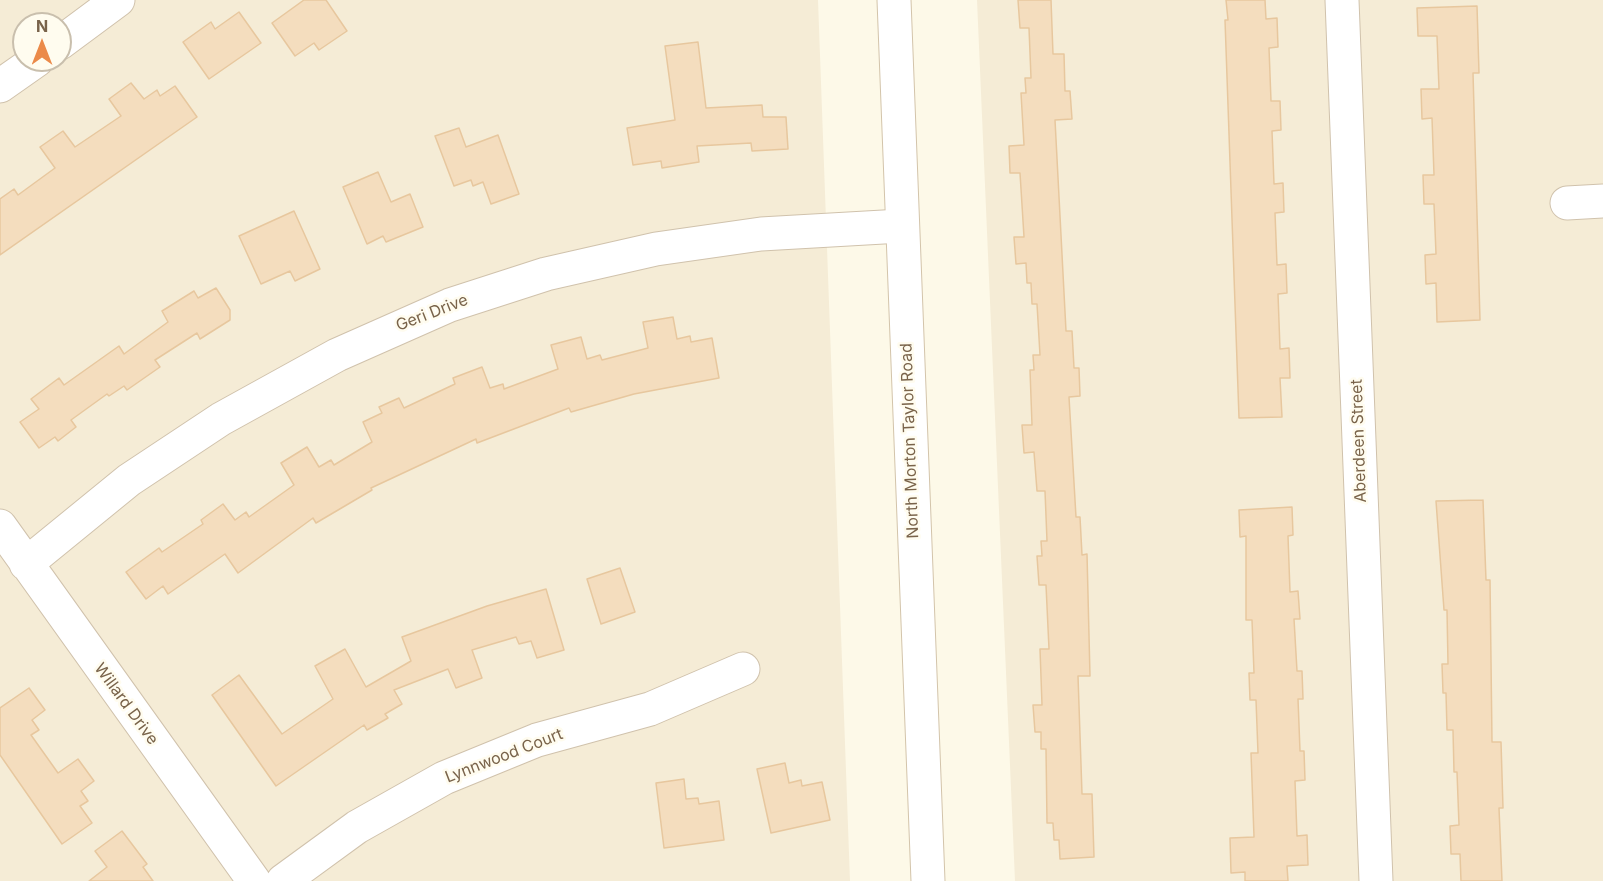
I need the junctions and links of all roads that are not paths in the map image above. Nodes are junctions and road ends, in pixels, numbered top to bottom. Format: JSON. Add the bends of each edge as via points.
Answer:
{"nodes":[{"id":1,"x":118,"y":0,"type":"edge"},
{"id":2,"x":894,"y":0,"type":"edge"},
{"id":3,"x":1342,"y":0,"type":"edge"},
{"id":4,"x":72,"y":34,"type":"edge"},
{"id":5,"x":20,"y":72,"type":"edge"},
{"id":6,"x":0,"y":86,"type":"edge"},
{"id":7,"x":1603,"y":201,"type":"edge"},
{"id":8,"x":1567,"y":202,"type":"dead end"},
{"id":9,"x":901,"y":226,"type":"junction"},
{"id":10,"x":0,"y":526,"type":"edge"},
{"id":11,"x":26,"y":564,"type":"junction"},
{"id":12,"x":743,"y":669,"type":"dead end"},
{"id":13,"x":254,"y":881,"type":"edge"},
{"id":14,"x":283,"y":881,"type":"edge"},
{"id":15,"x":928,"y":881,"type":"edge"},
{"id":16,"x":1376,"y":881,"type":"edge"}],
"edges":[{"from":1,"to":4,"type":"street"},
{"from":2,"to":9,"type":"street","name":"North Morton Taylor Road"},
{"from":3,"to":16,"type":"street","name":"Aberdeen Street"},
{"from":5,"to":6,"type":"street"},
{"from":7,"to":8,"type":"street"},
{"from":9,"to":11,"type":"street","name":"Geri Drive","via":[[761,234],[656,249],[546,273],[450,305],[336,355],[221,419],[129,480]]},
{"from":9,"to":15,"type":"street","name":"North Morton Taylor Road"},
{"from":10,"to":11,"type":"street","name":"Willard Drive"},
{"from":11,"to":13,"type":"street","name":"Willard Drive"},
{"from":12,"to":14,"type":"street","name":"Lynnwood Court","via":[[650,709],[537,740],[444,778],[357,827]]}]}
